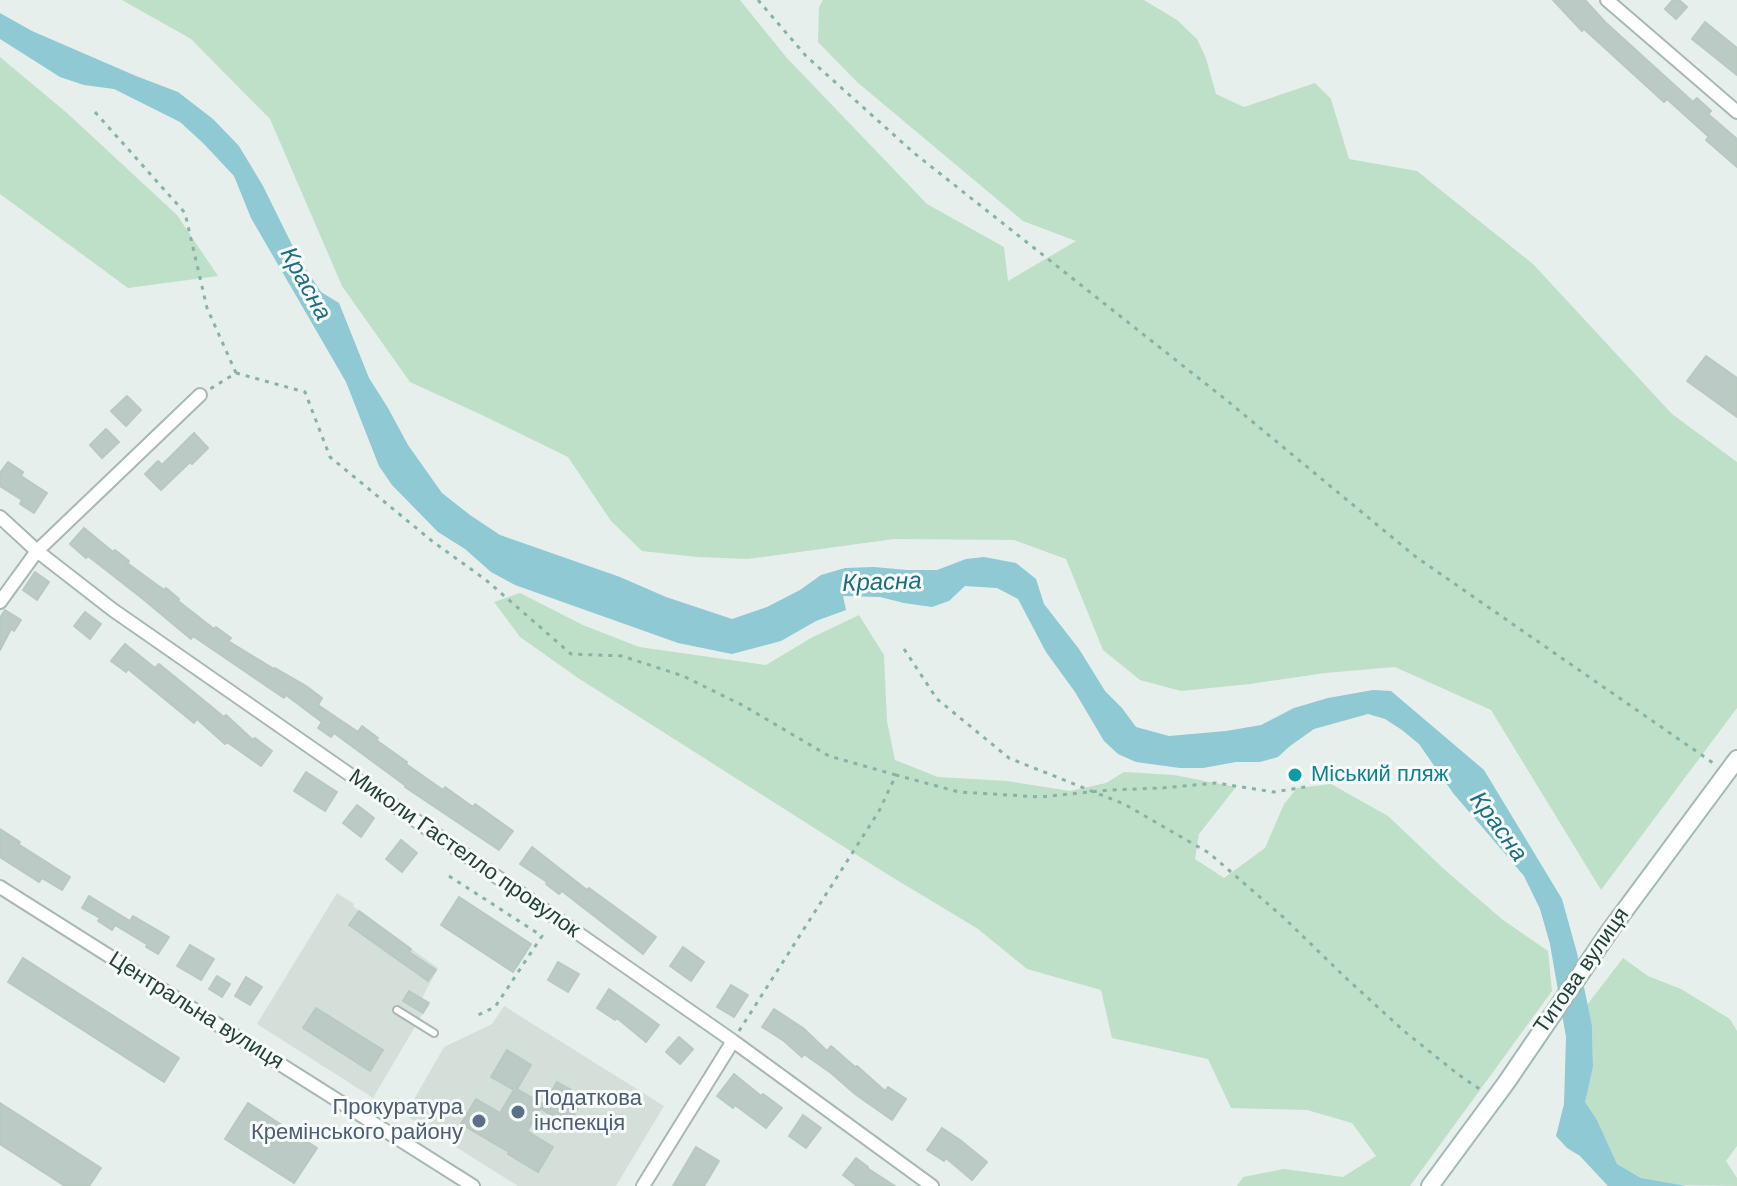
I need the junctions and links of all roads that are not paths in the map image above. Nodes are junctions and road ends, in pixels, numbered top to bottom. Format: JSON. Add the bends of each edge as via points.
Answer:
{"nodes":[{"id":1,"x":1607,"y":0,"type":"edge"},
{"id":2,"x":1737,"y":112,"type":"edge"},
{"id":3,"x":200,"y":395,"type":"road end"},
{"id":4,"x":0,"y":517,"type":"edge"},
{"id":5,"x":37,"y":551,"type":"junction"},
{"id":6,"x":0,"y":602,"type":"edge"},
{"id":7,"x":1737,"y":759,"type":"edge"},
{"id":8,"x":0,"y":887,"type":"edge"},
{"id":9,"x":397,"y":1010,"type":"dead end"},
{"id":10,"x":434,"y":1033,"type":"dead end"},
{"id":11,"x":733,"y":1041,"type":"junction"},
{"id":12,"x":473,"y":1186,"type":"edge"},
{"id":13,"x":643,"y":1186,"type":"edge"},
{"id":14,"x":932,"y":1186,"type":"edge"},
{"id":15,"x":1430,"y":1186,"type":"edge"}],
"edges":[{"from":1,"to":2,"type":"street"},
{"from":3,"to":5,"type":"street"},
{"from":4,"to":5,"type":"street","name":"Миколи Гастелло провулок"},
{"from":5,"to":6,"type":"street"},
{"from":5,"to":11,"type":"street","name":"Миколи Гастелло провулок","via":[[113,610]]},
{"from":7,"to":15,"type":"street","name":"Титова вулиця"},
{"from":8,"to":12,"type":"street","name":"Центральна вулиця"},
{"from":9,"to":10,"type":"lane"},
{"from":11,"to":13,"type":"street"},
{"from":11,"to":14,"type":"street","name":"Миколи Гастелло провулок"}]}
